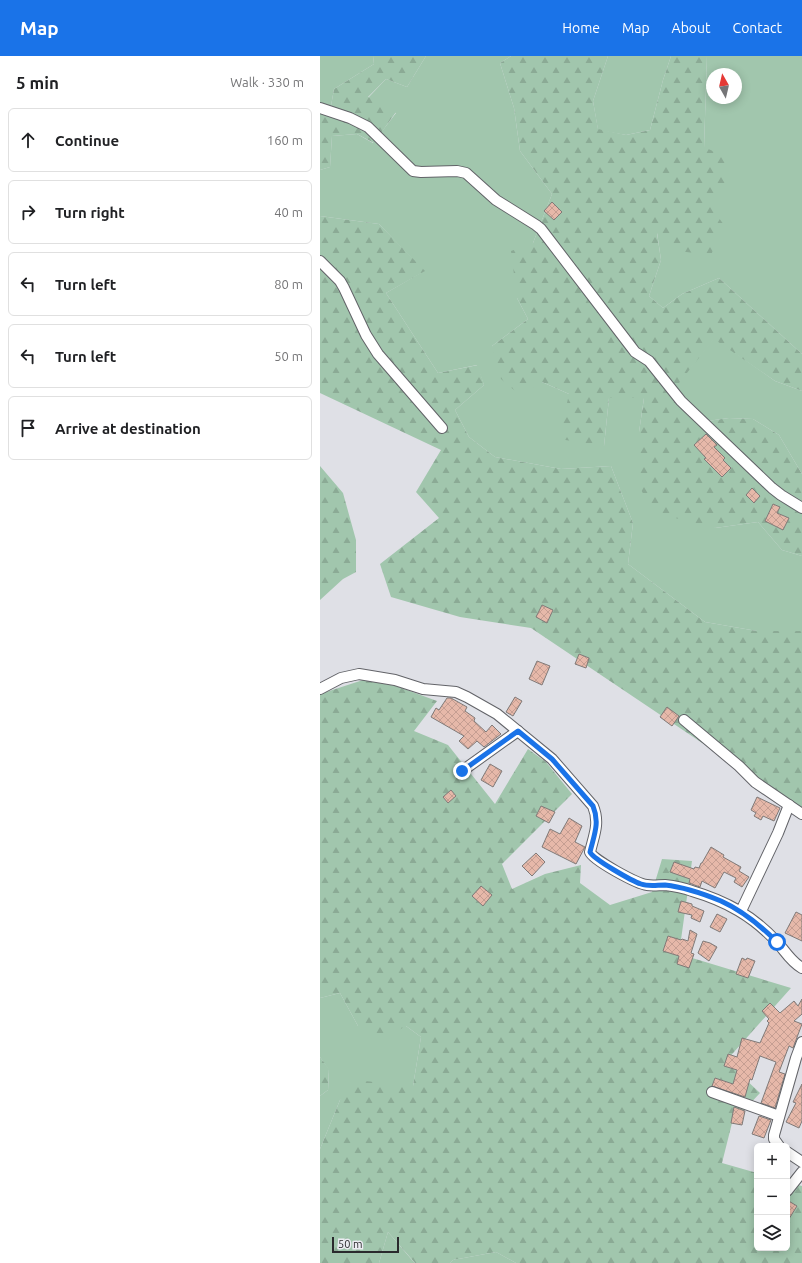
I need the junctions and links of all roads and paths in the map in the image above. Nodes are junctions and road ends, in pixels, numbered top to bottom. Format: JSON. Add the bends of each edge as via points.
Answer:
{"nodes":[{"id":1,"x":320,"y":108,"type":"edge"},
{"id":2,"x":320,"y":261,"type":"edge"},
{"id":3,"x":442,"y":428,"type":"dead end"},
{"id":4,"x":802,"y":508,"type":"edge"},
{"id":5,"x":320,"y":689,"type":"edge"},
{"id":6,"x":684,"y":720,"type":"dead end"},
{"id":7,"x":518,"y":731,"type":"junction"},
{"id":8,"x":462,"y":771,"type":"dead end"},
{"id":9,"x":789,"y":805,"type":"junction"},
{"id":10,"x":802,"y":814,"type":"edge"},
{"id":11,"x":741,"y":911,"type":"junction"},
{"id":12,"x":802,"y":968,"type":"edge"},
{"id":13,"x":802,"y":1042,"type":"edge"},
{"id":14,"x":712,"y":1092,"type":"dead end"},
{"id":15,"x":779,"y":1116,"type":"junction"},
{"id":16,"x":776,"y":1143,"type":"edge"},
{"id":17,"x":790,"y":1154,"type":"edge"},
{"id":18,"x":802,"y":1162,"type":"edge"},
{"id":19,"x":802,"y":1172,"type":"edge"},
{"id":20,"x":790,"y":1188,"type":"edge"}],
"edges":[{"from":1,"to":4,"type":"street","via":[[368,127],[413,171],[456,170],[466,173],[496,200],[541,229],[632,348],[649,361],[681,401],[772,488]]},
{"from":2,"to":3,"type":"street","via":[[340,281],[378,354]]},
{"from":5,"to":7,"type":"street","via":[[341,678],[359,674],[395,680],[423,689],[456,692],[497,714]]},
{"from":6,"to":9,"type":"street","via":[[755,782]]},
{"from":7,"to":8,"type":"street"},
{"from":7,"to":11,"type":"street","via":[[552,759],[593,806],[597,824],[590,852],[592,856],[640,884],[664,885],[691,891]]},
{"from":9,"to":10,"type":"street"},
{"from":9,"to":11,"type":"street"},
{"from":11,"to":12,"type":"street","via":[[763,928],[792,961]]},
{"from":13,"to":15,"type":"street"},
{"from":14,"to":15,"type":"street"},
{"from":15,"to":16,"type":"street","via":[[774,1139]]},
{"from":17,"to":18,"type":"street"},
{"from":19,"to":20,"type":"street"}]}
